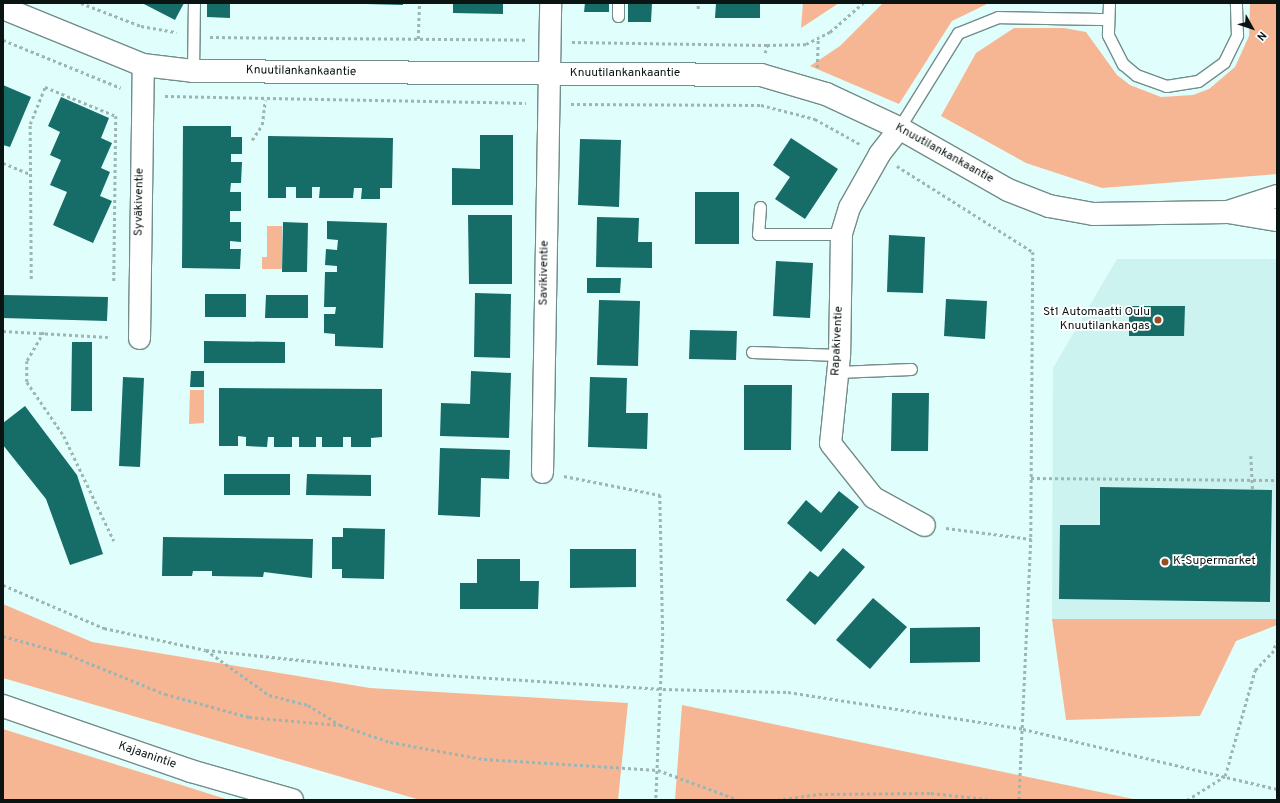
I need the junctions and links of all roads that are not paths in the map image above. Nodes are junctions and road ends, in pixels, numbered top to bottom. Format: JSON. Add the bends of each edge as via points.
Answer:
{"nodes":[{"id":1,"x":194,"y":3,"type":"edge"},
{"id":2,"x":550,"y":3,"type":"edge"},
{"id":3,"x":618,"y":3,"type":"edge"},
{"id":4,"x":1109,"y":3,"type":"edge"},
{"id":5,"x":1236,"y":3,"type":"edge"},
{"id":6,"x":3,"y":8,"type":"edge"},
{"id":7,"x":618,"y":16,"type":"dead end"},
{"id":8,"x":1107,"y":19,"type":"junction"},
{"id":9,"x":143,"y":65,"type":"junction"},
{"id":10,"x":193,"y":71,"type":"junction"},
{"id":11,"x":547,"y":74,"type":"junction"},
{"id":12,"x":899,"y":128,"type":"junction"},
{"id":13,"x":1277,"y":196,"type":"edge"},
{"id":14,"x":760,"y":206,"type":"dead end"},
{"id":15,"x":1228,"y":212,"type":"junction"},
{"id":16,"x":1277,"y":220,"type":"edge"},
{"id":17,"x":841,"y":234,"type":"junction"},
{"id":18,"x":139,"y":338,"type":"dead end"},
{"id":19,"x":752,"y":352,"type":"dead end"},
{"id":20,"x":838,"y":364,"type":"junction"},
{"id":21,"x":911,"y":369,"type":"dead end"},
{"id":22,"x":542,"y":472,"type":"road end"},
{"id":23,"x":924,"y":525,"type":"road end"},
{"id":24,"x":3,"y":706,"type":"edge"},
{"id":25,"x":292,"y":800,"type":"edge"}],
"edges":[{"from":1,"to":10,"type":"lane"},
{"from":2,"to":11,"type":"street","name":"Savikiventie"},
{"from":3,"to":7,"type":"lane"},
{"from":4,"to":8,"type":"lane"},
{"from":5,"to":8,"type":"lane","via":[[1237,35],[1224,62],[1212,73],[1182,85],[1150,82],[1123,64],[1108,35]]},
{"from":6,"to":9,"type":"street","name":"Knuutilankankaantie"},
{"from":8,"to":12,"type":"lane","via":[[998,17],[958,33]]},
{"from":9,"to":10,"type":"street","name":"Knuutilankankaantie"},
{"from":9,"to":18,"type":"street","name":"Syväkiventie"},
{"from":10,"to":11,"type":"street","name":"Knuutilankankaantie"},
{"from":11,"to":12,"type":"street","name":"Knuutilankankaantie","via":[[761,75],[826,94]]},
{"from":11,"to":22,"type":"street","name":"Savikiventie"},
{"from":12,"to":15,"type":"street","name":"Knuutilankankaantie","via":[[1008,190],[1049,206],[1093,214]]},
{"from":12,"to":17,"type":"street","name":"Rapakiventie","via":[[879,154],[849,206]]},
{"from":13,"to":15,"type":"street","name":"Knuutilankankaantie"},
{"from":14,"to":17,"type":"lane","via":[[758,234]]},
{"from":15,"to":16,"type":"street","name":"Knuutilankankaantie"},
{"from":17,"to":20,"type":"street","name":"Rapakiventie"},
{"from":19,"to":20,"type":"lane"},
{"from":20,"to":21,"type":"lane"},
{"from":20,"to":23,"type":"street","name":"Rapakiventie","via":[[830,443],[873,497]]},
{"from":24,"to":25,"type":"street","name":"Kajaanintie","via":[[191,771]]}]}
